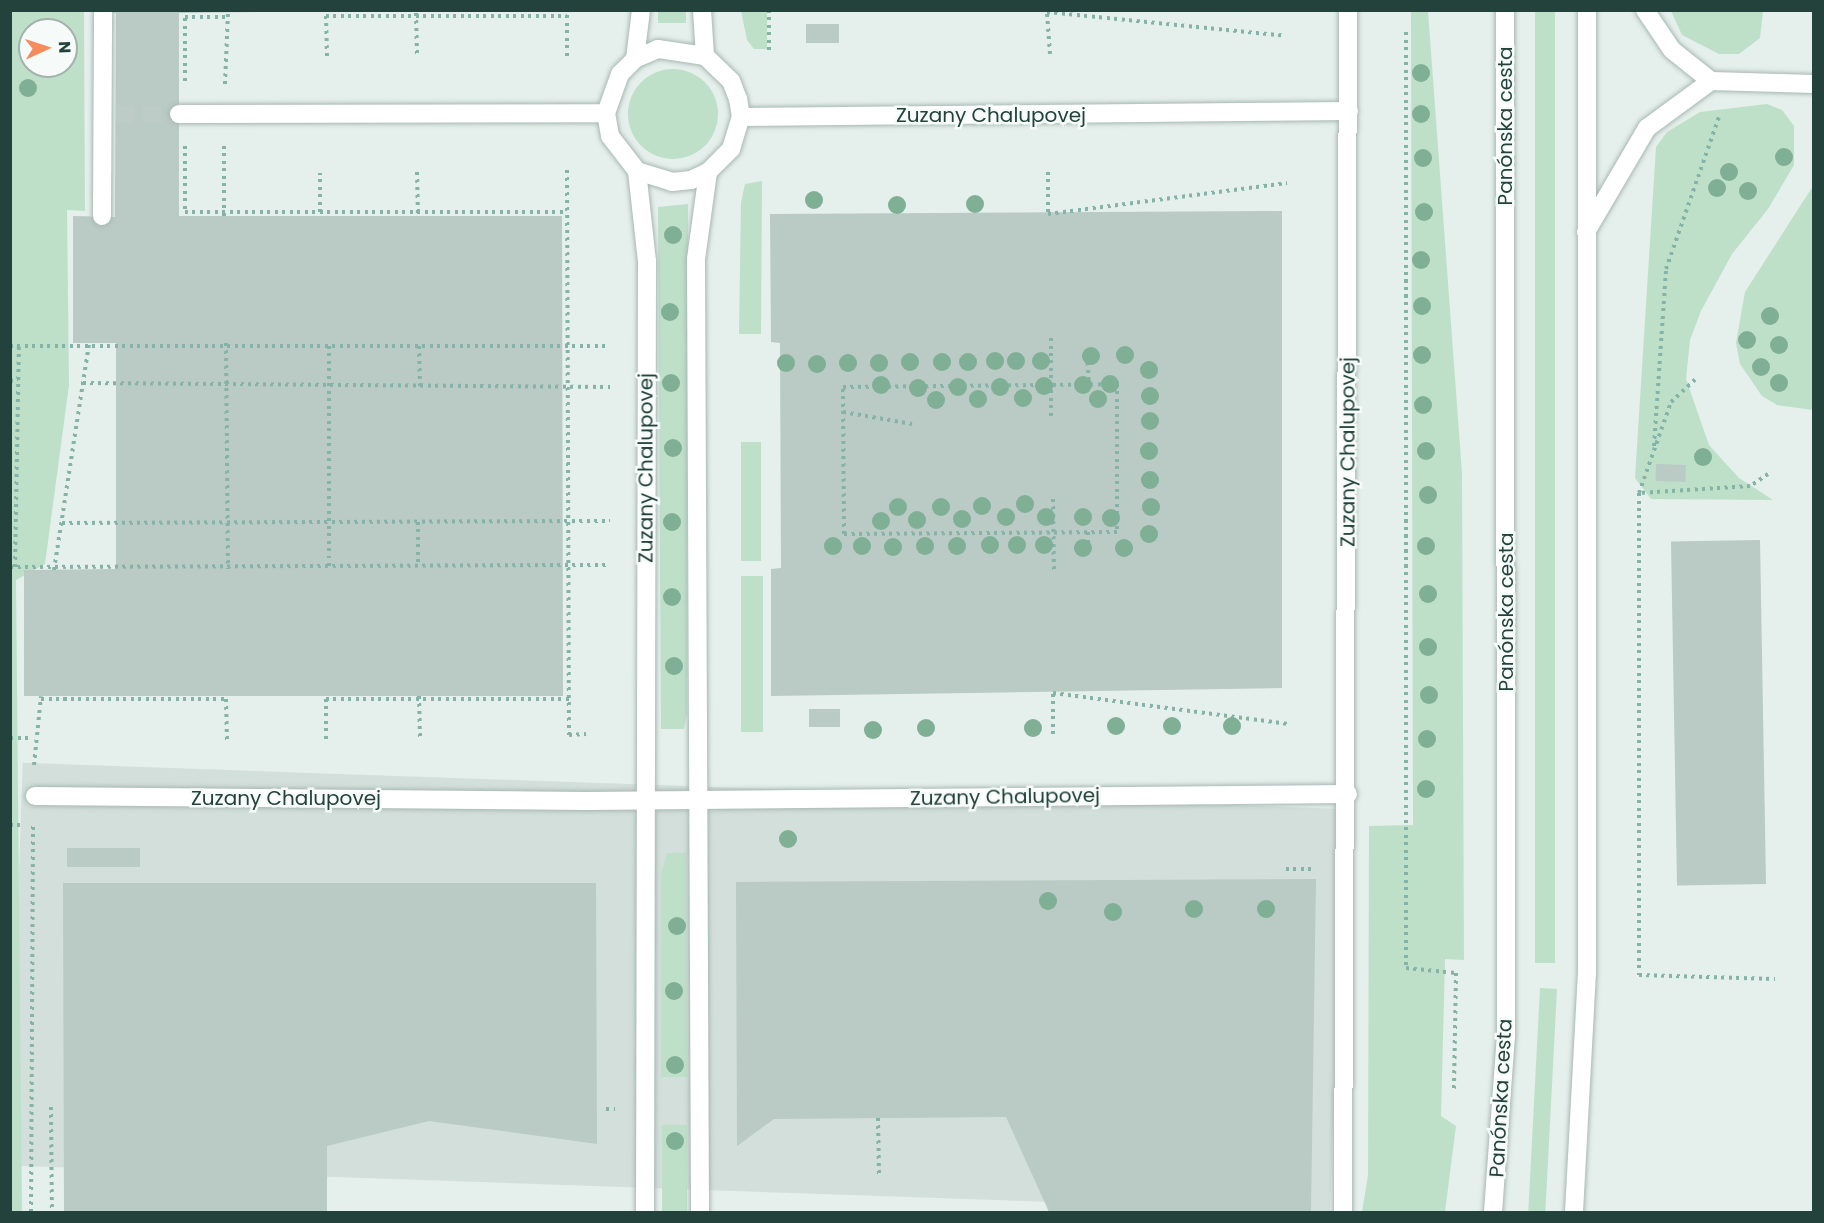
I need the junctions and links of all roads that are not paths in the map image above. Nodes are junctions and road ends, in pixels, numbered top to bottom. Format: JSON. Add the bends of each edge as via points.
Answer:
{"nodes":[{"id":1,"x":641,"y":10,"type":"edge"},
{"id":2,"x":702,"y":10,"type":"edge"},
{"id":3,"x":1348,"y":10,"type":"edge"},
{"id":4,"x":1505,"y":10,"type":"edge"},
{"id":5,"x":1587,"y":10,"type":"edge"},
{"id":6,"x":1645,"y":10,"type":"edge"},
{"id":7,"x":103,"y":13,"type":"dead end"},
{"id":8,"x":705,"y":56,"type":"junction"},
{"id":9,"x":635,"y":59,"type":"junction"},
{"id":10,"x":1711,"y":81,"type":"junction"},
{"id":11,"x":1814,"y":84,"type":"edge"},
{"id":12,"x":1349,"y":111,"type":"junction"},
{"id":13,"x":606,"y":113,"type":"junction"},
{"id":14,"x":179,"y":114,"type":"tunnel mouth"},
{"id":15,"x":741,"y":117,"type":"junction"},
{"id":16,"x":637,"y":171,"type":"junction"},
{"id":17,"x":708,"y":172,"type":"junction"},
{"id":18,"x":102,"y":216,"type":"dead end"},
{"id":19,"x":1586,"y":232,"type":"junction"},
{"id":20,"x":1348,"y":794,"type":"junction"},
{"id":21,"x":35,"y":796,"type":"road end"},
{"id":22,"x":646,"y":800,"type":"junction"},
{"id":23,"x":699,"y":800,"type":"junction"},
{"id":24,"x":645,"y":1212,"type":"edge"},
{"id":25,"x":700,"y":1212,"type":"edge"},
{"id":26,"x":1343,"y":1212,"type":"edge"},
{"id":27,"x":1493,"y":1212,"type":"edge"},
{"id":28,"x":1574,"y":1212,"type":"edge"}],
"edges":[{"from":1,"to":9,"type":"street"},
{"from":2,"to":8,"type":"street"},
{"from":3,"to":12,"type":"street","name":"Zuzany Chalupovej"},
{"from":4,"to":27,"type":"street","name":"Panónska cesta","via":[[1506,1037]]},
{"from":5,"to":19,"type":"street"},
{"from":6,"to":10,"type":"street","via":[[1672,50]]},
{"from":7,"to":18,"type":"street","via":[[109,114]]},
{"from":8,"to":9,"type":"street","via":[[658,49]]},
{"from":8,"to":15,"type":"street","via":[[731,81]]},
{"from":9,"to":13,"type":"street","via":[[620,74]]},
{"from":10,"to":11,"type":"street"},
{"from":10,"to":19,"type":"street","via":[[1647,128]]},
{"from":12,"to":15,"type":"street","name":"Zuzany Chalupovej"},
{"from":12,"to":20,"type":"street","name":"Zuzany Chalupovej"},
{"from":13,"to":14,"type":"street"},
{"from":13,"to":16,"type":"street","via":[[610,136]]},
{"from":15,"to":17,"type":"street","via":[[731,149]]},
{"from":16,"to":17,"type":"street","via":[[672,182]]},
{"from":16,"to":22,"type":"street","name":"Zuzany Chalupovej","via":[[647,261]]},
{"from":17,"to":23,"type":"street","via":[[696,258]]},
{"from":19,"to":28,"type":"street","via":[[1587,974]]},
{"from":20,"to":23,"type":"street","name":"Zuzany Chalupovej"},
{"from":20,"to":26,"type":"street","name":"Zuzany Chalupovej"},
{"from":21,"to":22,"type":"street","name":"Zuzany Chalupovej"},
{"from":22,"to":23,"type":"street","name":"Zuzany Chalupovej"},
{"from":22,"to":24,"type":"street","name":"Zuzany Chalupovej"},
{"from":23,"to":25,"type":"street"}]}
